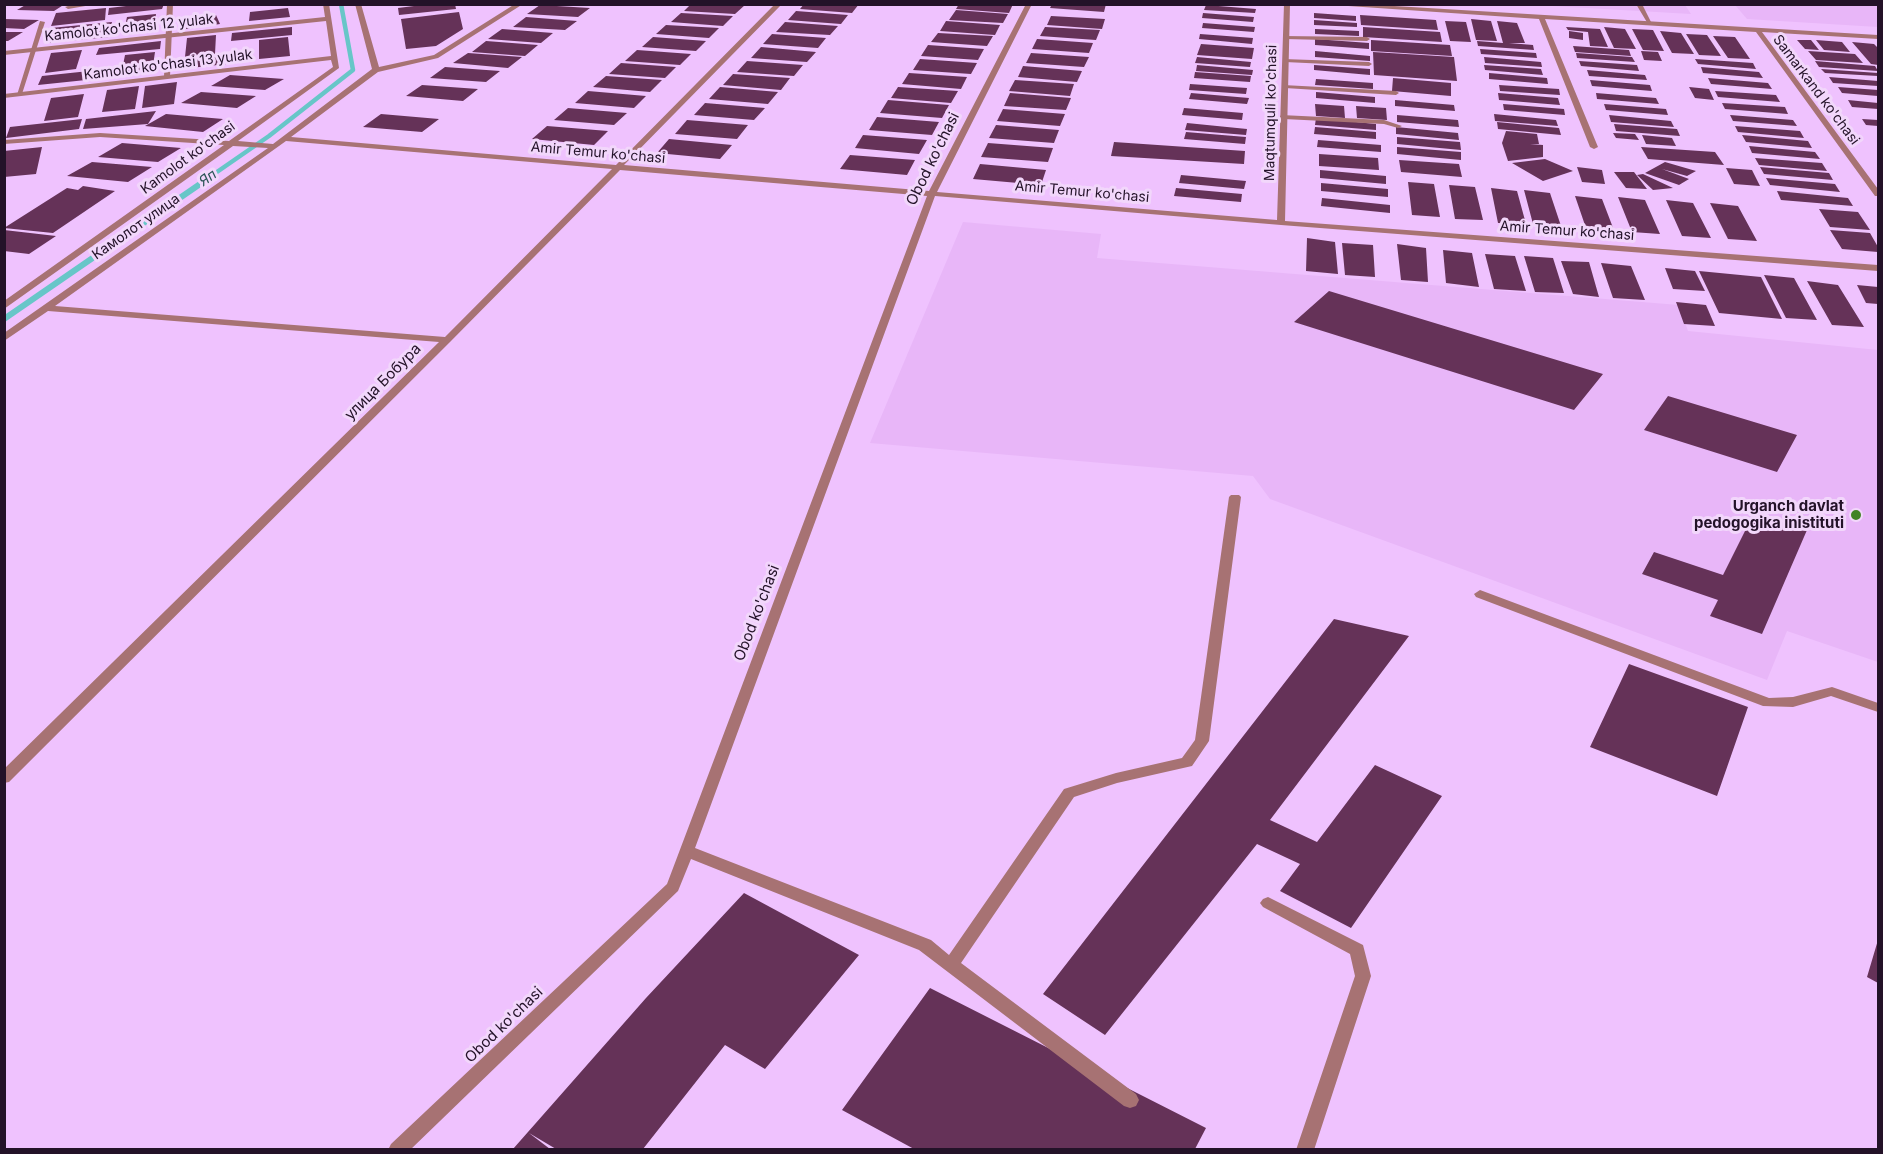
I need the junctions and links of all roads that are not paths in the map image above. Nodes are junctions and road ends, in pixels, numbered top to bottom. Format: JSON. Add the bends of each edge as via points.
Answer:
{"nodes":[{"id":1,"x":94,"y":4,"type":"edge"},
{"id":2,"x":170,"y":4,"type":"edge"},
{"id":3,"x":326,"y":4,"type":"edge"},
{"id":4,"x":358,"y":4,"type":"edge"},
{"id":5,"x":520,"y":4,"type":"edge"},
{"id":6,"x":778,"y":4,"type":"edge"},
{"id":7,"x":1029,"y":4,"type":"edge"},
{"id":8,"x":1287,"y":4,"type":"edge"},
{"id":9,"x":1322,"y":4,"type":"edge"},
{"id":10,"x":1639,"y":4,"type":"edge"},
{"id":11,"x":68,"y":7,"type":"dead end"},
{"id":12,"x":1449,"y":8,"type":"edge"},
{"id":13,"x":1540,"y":17,"type":"junction"},
{"id":14,"x":328,"y":19,"type":"junction"},
{"id":15,"x":42,"y":22,"type":"dead end"},
{"id":16,"x":1650,"y":23,"type":"junction"},
{"id":17,"x":1757,"y":29,"type":"junction"},
{"id":18,"x":168,"y":36,"type":"junction"},
{"id":19,"x":1285,"y":37,"type":"junction"},
{"id":20,"x":1878,"y":37,"type":"edge"},
{"id":21,"x":1367,"y":39,"type":"dead end"},
{"id":22,"x":33,"y":50,"type":"junction"},
{"id":23,"x":4,"y":53,"type":"edge"},
{"id":24,"x":334,"y":58,"type":"junction"},
{"id":25,"x":1285,"y":60,"type":"junction"},
{"id":26,"x":1369,"y":64,"type":"dead end"},
{"id":27,"x":376,"y":70,"type":"junction"},
{"id":28,"x":167,"y":77,"type":"junction"},
{"id":29,"x":1285,"y":86,"type":"junction"},
{"id":30,"x":1396,"y":93,"type":"dead end"},
{"id":31,"x":19,"y":94,"type":"junction"},
{"id":32,"x":4,"y":96,"type":"edge"},
{"id":33,"x":1284,"y":117,"type":"junction"},
{"id":34,"x":1398,"y":126,"type":"dead end"},
{"id":35,"x":284,"y":139,"type":"junction"},
{"id":36,"x":4,"y":142,"type":"edge"},
{"id":37,"x":231,"y":144,"type":"junction"},
{"id":38,"x":275,"y":146,"type":"junction"},
{"id":39,"x":1594,"y":147,"type":"dead end"},
{"id":40,"x":616,"y":169,"type":"junction"},
{"id":41,"x":932,"y":193,"type":"junction"},
{"id":42,"x":1878,"y":194,"type":"edge"},
{"id":43,"x":1281,"y":223,"type":"junction"},
{"id":44,"x":1878,"y":268,"type":"edge"},
{"id":45,"x":4,"y":306,"type":"edge"},
{"id":46,"x":45,"y":308,"type":"junction"},
{"id":47,"x":4,"y":338,"type":"edge"},
{"id":48,"x":447,"y":340,"type":"junction"},
{"id":49,"x":1235,"y":497,"type":"dead end"},
{"id":50,"x":1480,"y":594,"type":"dead end"},
{"id":51,"x":1878,"y":708,"type":"edge"},
{"id":52,"x":4,"y":778,"type":"edge"},
{"id":53,"x":686,"y":851,"type":"junction"},
{"id":54,"x":1268,"y":903,"type":"dead end"},
{"id":55,"x":951,"y":965,"type":"junction"},
{"id":56,"x":1130,"y":1100,"type":"dead end"},
{"id":57,"x":397,"y":1149,"type":"edge"},
{"id":58,"x":1305,"y":1149,"type":"edge"}],
"edges":[{"from":1,"to":11,"type":"street"},
{"from":2,"to":18,"type":"street"},
{"from":3,"to":14,"type":"street"},
{"from":4,"to":27,"type":"street"},
{"from":5,"to":27,"type":"street","via":[[436,57]]},
{"from":6,"to":40,"type":"street","name":"улица Бобура"},
{"from":7,"to":41,"type":"street","name":"Obod ko'chasi"},
{"from":8,"to":19,"type":"street","name":"Maqtumquli ko'chasi"},
{"from":9,"to":12,"type":"street"},
{"from":10,"to":16,"type":"street"},
{"from":12,"to":13,"type":"street"},
{"from":13,"to":16,"type":"street"},
{"from":13,"to":39,"type":"street"},
{"from":14,"to":18,"type":"street","name":"Kamolot ko'chasi 12 yulak"},
{"from":14,"to":24,"type":"street"},
{"from":15,"to":22,"type":"street"},
{"from":16,"to":17,"type":"street"},
{"from":17,"to":20,"type":"street"},
{"from":17,"to":42,"type":"street","name":"Samarkand ko'chasi"},
{"from":18,"to":22,"type":"street","name":"Kamolot ko'chasi 12 yulak"},
{"from":18,"to":28,"type":"street"},
{"from":19,"to":21,"type":"street"},
{"from":19,"to":25,"type":"street","name":"Maqtumquli ko'chasi"},
{"from":22,"to":23,"type":"street","name":"Kamolot ko'chasi 12 yulak"},
{"from":22,"to":31,"type":"street"},
{"from":24,"to":28,"type":"street","name":"Kamolot ko'chasi 13 yulak"},
{"from":24,"to":37,"type":"street","name":"Kamolot ko'chasi","via":[[336,68]]},
{"from":25,"to":26,"type":"street"},
{"from":25,"to":29,"type":"street","name":"Maqtumquli ko'chasi"},
{"from":27,"to":35,"type":"street"},
{"from":28,"to":31,"type":"street","name":"Kamolot ko'chasi 13 yulak"},
{"from":29,"to":30,"type":"street"},
{"from":29,"to":33,"type":"street","name":"Maqtumquli ko'chasi"},
{"from":31,"to":32,"type":"street","name":"Kamolot ko'chasi 13 yulak"},
{"from":33,"to":34,"type":"street"},
{"from":33,"to":43,"type":"street","name":"Maqtumquli ko'chasi"},
{"from":35,"to":38,"type":"street","name":"Камолот улица"},
{"from":35,"to":40,"type":"street","name":"Amir Temur ko'chasi"},
{"from":36,"to":37,"type":"street","via":[[100,135]]},
{"from":37,"to":38,"type":"street"},
{"from":37,"to":45,"type":"street","name":"Kamolot ko'chasi"},
{"from":38,"to":46,"type":"street","name":"Камолот улица"},
{"from":40,"to":41,"type":"street","name":"Amir Temur ko'chasi"},
{"from":40,"to":48,"type":"street","name":"улица Бобура"},
{"from":41,"to":43,"type":"street","name":"Amir Temur ko'chasi"},
{"from":41,"to":53,"type":"street","name":"Obod ko'chasi"},
{"from":43,"to":44,"type":"street","name":"Amir Temur ko'chasi"},
{"from":46,"to":47,"type":"street","name":"Камолот улица"},
{"from":46,"to":48,"type":"street"},
{"from":48,"to":52,"type":"street","name":"улица Бобура"},
{"from":49,"to":55,"type":"street","via":[[1202,741],[1187,762],[1069,793]]},
{"from":50,"to":51,"type":"street","via":[[1768,702],[1793,702],[1832,691]]},
{"from":53,"to":55,"type":"street","via":[[925,945]]},
{"from":53,"to":57,"type":"street","name":"Obod ko'chasi","via":[[673,887]]},
{"from":54,"to":58,"type":"street","via":[[1357,950],[1363,976]]},
{"from":55,"to":56,"type":"street"}]}
